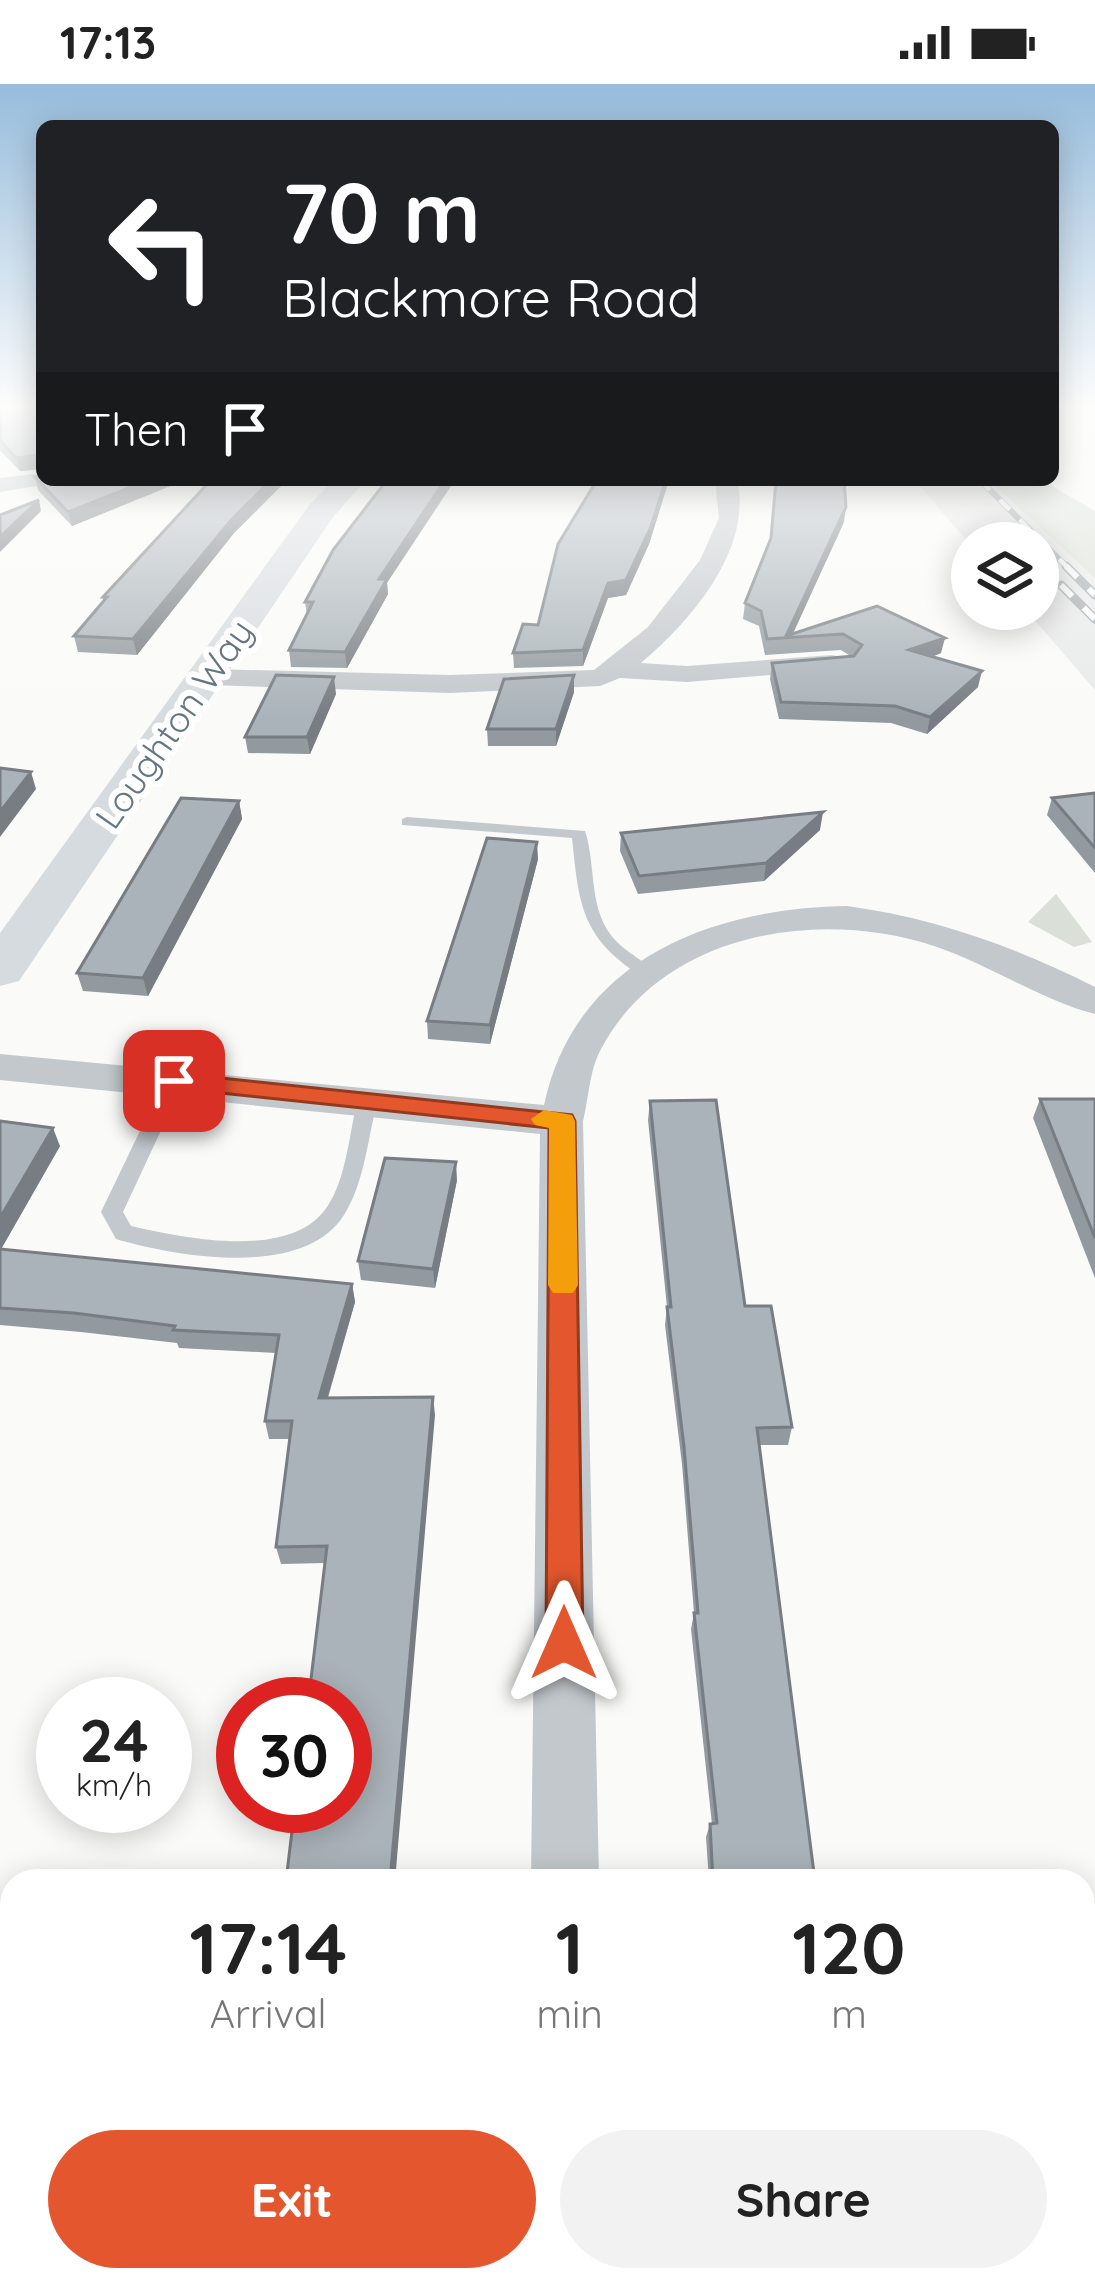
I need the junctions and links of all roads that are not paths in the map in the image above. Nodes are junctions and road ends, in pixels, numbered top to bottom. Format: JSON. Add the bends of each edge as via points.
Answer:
{"nodes":[{"id":1,"x":321,"y":511,"type":"edge"},
{"id":2,"x":729,"y":511,"type":"edge"},
{"id":3,"x":841,"y":662,"type":"edge"},
{"id":4,"x":621,"y":670,"type":"junction"},
{"id":5,"x":209,"y":677,"type":"junction"},
{"id":6,"x":407,"y":822,"type":"dead end"},
{"id":7,"x":0,"y":970,"type":"edge"},
{"id":8,"x":647,"y":972,"type":"junction"},
{"id":9,"x":1095,"y":1002,"type":"edge"},
{"id":10,"x":0,"y":1067,"type":"edge"},
{"id":11,"x":174,"y":1081,"type":"junction"},
{"id":12,"x":368,"y":1099,"type":"junction"},
{"id":13,"x":562,"y":1121,"type":"junction"},
{"id":14,"x":565,"y":1869,"type":"edge"}],
"edges":[{"from":1,"to":5,"type":"street","name":"Loughton Way"},
{"from":2,"to":4,"type":"street","via":[[698,584]]},
{"from":3,"to":4,"type":"street","via":[[687,674]]},
{"from":4,"to":5,"type":"street","via":[[532,683]]},
{"from":5,"to":7,"type":"street","name":"Loughton Way"},
{"from":6,"to":8,"type":"lane","via":[[580,834],[597,933]]},
{"from":8,"to":9,"type":"street","via":[[689,946],[812,917],[886,922],[1020,963]]},
{"from":8,"to":13,"type":"street","via":[[606,1007],[578,1054]]},
{"from":10,"to":11,"type":"street"},
{"from":11,"to":12,"type":"street"},
{"from":11,"to":12,"type":"lane","via":[[112,1212],[124,1234],[181,1246],[309,1239],[336,1212]]},
{"from":12,"to":13,"type":"street"},
{"from":13,"to":14,"type":"street"}]}
